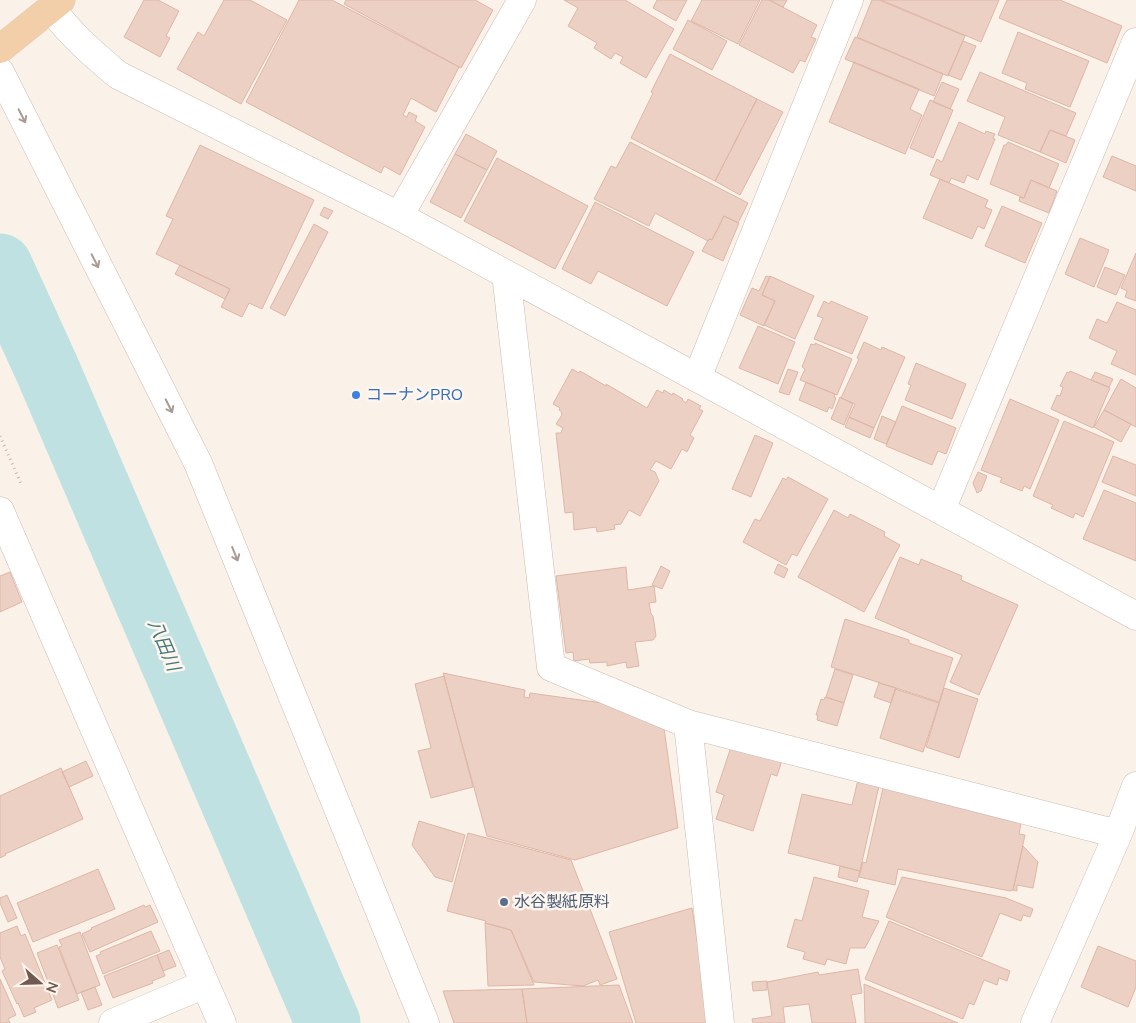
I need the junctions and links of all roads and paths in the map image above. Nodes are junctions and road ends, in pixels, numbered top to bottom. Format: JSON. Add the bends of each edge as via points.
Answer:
{"nodes":[{"id":1,"x":522,"y":0,"type":"edge"},
{"id":2,"x":850,"y":0,"type":"edge"},
{"id":3,"x":56,"y":4,"type":"edge"},
{"id":4,"x":1136,"y":42,"type":"edge"},
{"id":5,"x":0,"y":49,"type":"edge"},
{"id":6,"x":0,"y":72,"type":"edge"},
{"id":7,"x":398,"y":216,"type":"junction"},
{"id":8,"x":506,"y":274,"type":"junction"},
{"id":9,"x":697,"y":378,"type":"junction"},
{"id":10,"x":941,"y":510,"type":"junction"},
{"id":11,"x":0,"y":511,"type":"edge"},
{"id":12,"x":1136,"y":616,"type":"edge"},
{"id":13,"x":688,"y":724,"type":"junction"},
{"id":14,"x":1136,"y":786,"type":"edge"},
{"id":15,"x":1118,"y":834,"type":"junction"},
{"id":16,"x":205,"y":984,"type":"junction"},
{"id":17,"x":113,"y":1023,"type":"edge"},
{"id":18,"x":222,"y":1023,"type":"edge"},
{"id":19,"x":426,"y":1023,"type":"edge"},
{"id":20,"x":720,"y":1023,"type":"edge"},
{"id":21,"x":1035,"y":1023,"type":"edge"}],
"edges":[{"from":1,"to":7,"type":"street"},
{"from":2,"to":9,"type":"street"},
{"from":3,"to":5,"type":"main road"},
{"from":3,"to":7,"type":"street","via":[[64,27],[118,75]]},
{"from":4,"to":10,"type":"street"},
{"from":6,"to":19,"type":"street","one_way":true,"via":[[198,463]]},
{"from":7,"to":8,"type":"street"},
{"from":8,"to":9,"type":"street"},
{"from":8,"to":13,"type":"street","via":[[551,667]]},
{"from":9,"to":10,"type":"street"},
{"from":10,"to":12,"type":"street"},
{"from":11,"to":16,"type":"street"},
{"from":13,"to":15,"type":"street"},
{"from":13,"to":20,"type":"street"},
{"from":14,"to":15,"type":"street"},
{"from":15,"to":21,"type":"street"},
{"from":16,"to":17,"type":"street"},
{"from":16,"to":18,"type":"street"}]}
